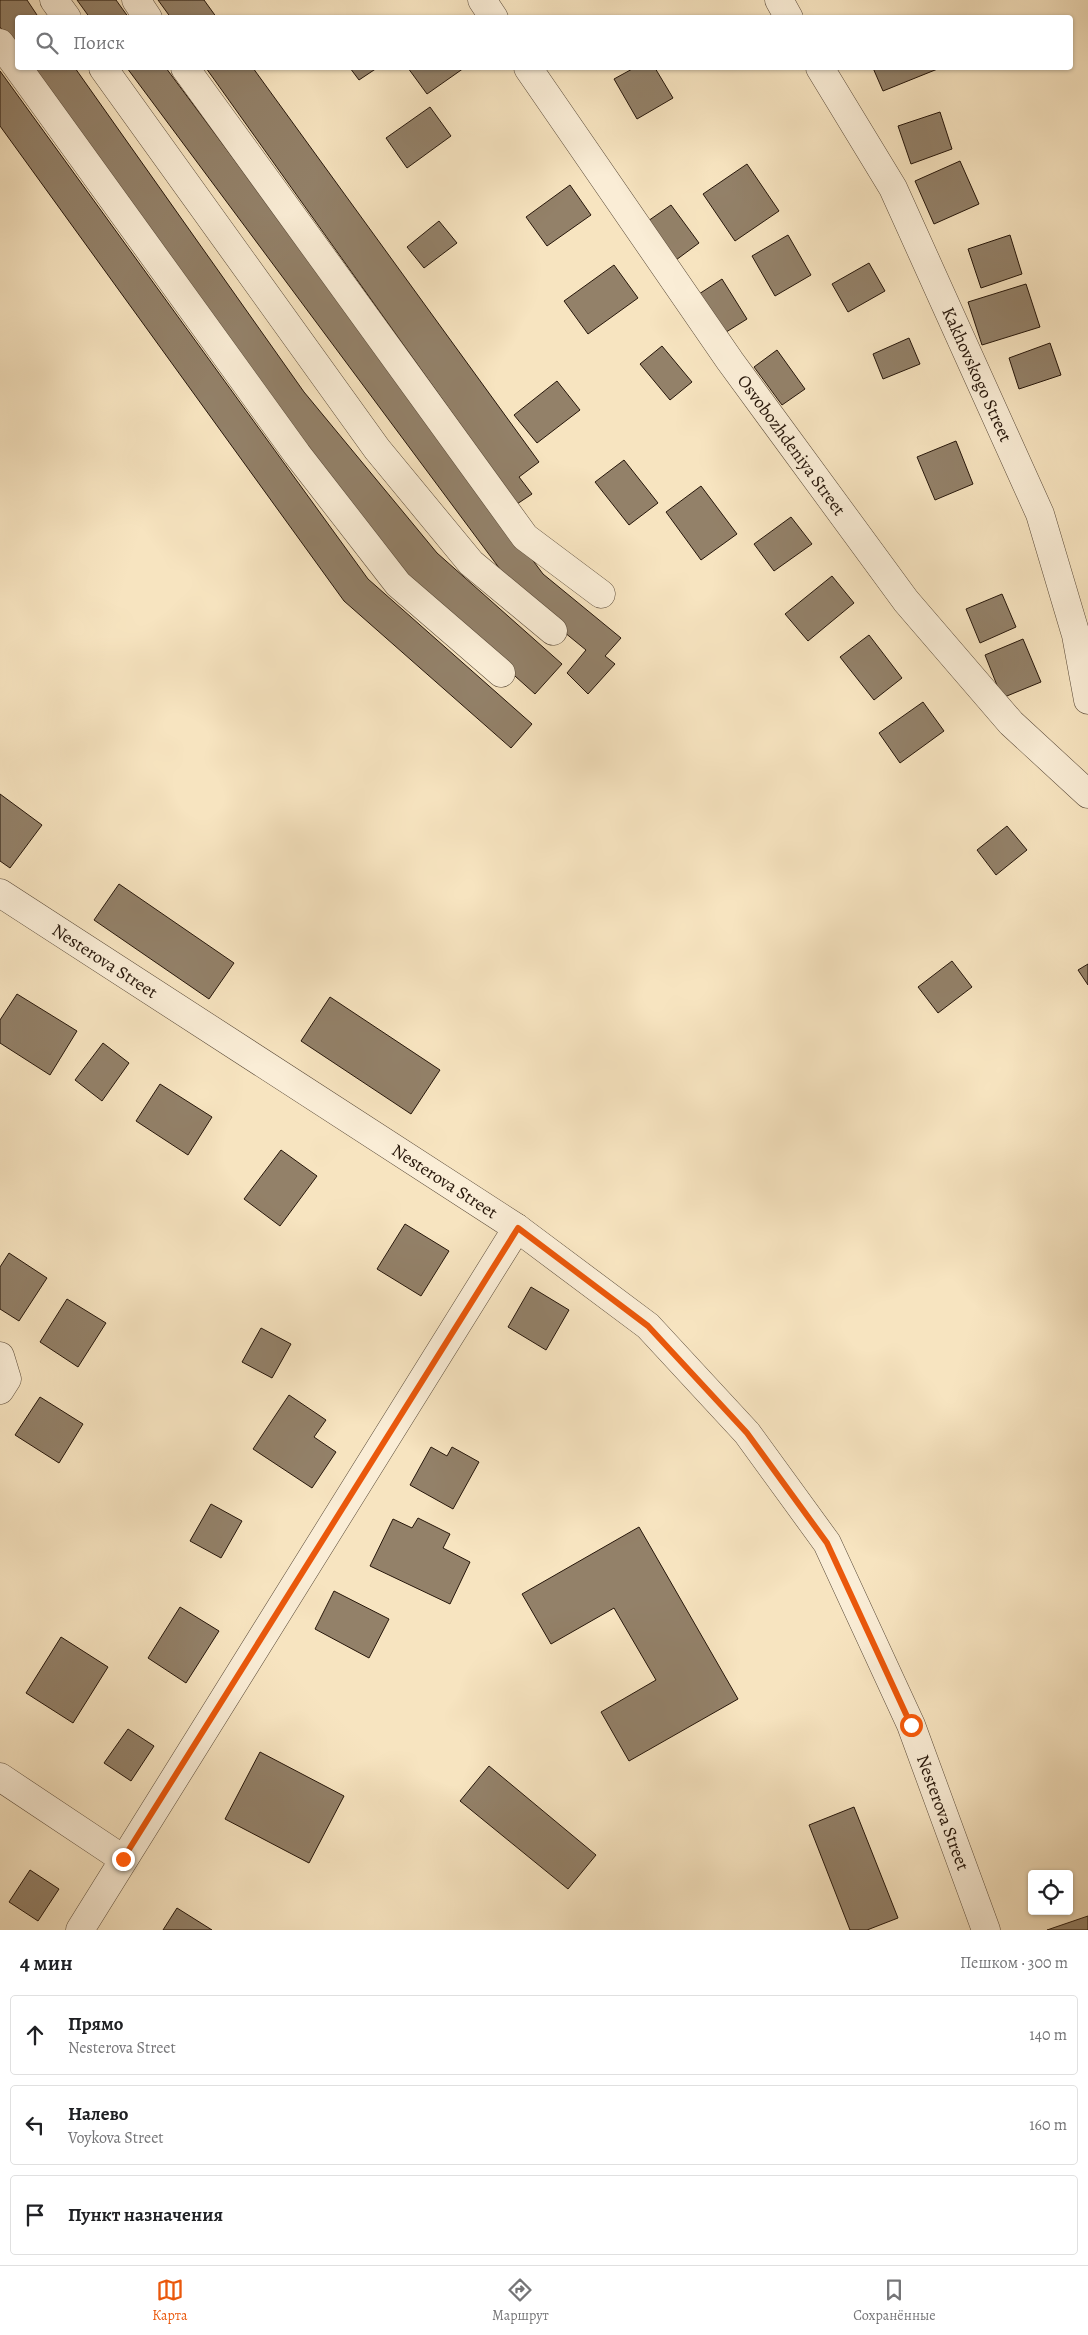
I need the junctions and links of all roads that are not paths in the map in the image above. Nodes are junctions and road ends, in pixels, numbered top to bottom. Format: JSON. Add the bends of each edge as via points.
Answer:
{"nodes":[{"id":1,"x":54,"y":0,"type":"edge"},
{"id":2,"x":136,"y":0,"type":"edge"},
{"id":3,"x":482,"y":0,"type":"edge"},
{"id":4,"x":779,"y":0,"type":"edge"},
{"id":5,"x":65,"y":15,"type":"edge"},
{"id":6,"x":146,"y":15,"type":"edge"},
{"id":7,"x":492,"y":15,"type":"edge"},
{"id":8,"x":787,"y":15,"type":"edge"},
{"id":9,"x":0,"y":43,"type":"edge"},
{"id":10,"x":15,"y":64,"type":"edge"},
{"id":11,"x":19,"y":70,"type":"edge"},
{"id":12,"x":104,"y":70,"type":"edge"},
{"id":13,"x":186,"y":70,"type":"edge"},
{"id":14,"x":529,"y":70,"type":"edge"},
{"id":15,"x":821,"y":70,"type":"edge"},
{"id":16,"x":601,"y":594,"type":"dead end"},
{"id":17,"x":553,"y":631,"type":"dead end"},
{"id":18,"x":501,"y":672,"type":"dead end"},
{"id":19,"x":1088,"y":700,"type":"edge"},
{"id":20,"x":1088,"y":794,"type":"edge"},
{"id":21,"x":0,"y":893,"type":"edge"},
{"id":22,"x":518,"y":1228,"type":"junction"},
{"id":23,"x":0,"y":1356,"type":"edge"},
{"id":24,"x":0,"y":1390,"type":"edge"},
{"id":25,"x":0,"y":1777,"type":"edge"},
{"id":26,"x":123,"y":1859,"type":"junction"},
{"id":27,"x":80,"y":1930,"type":"edge"},
{"id":28,"x":986,"y":1930,"type":"edge"}],
"edges":[{"from":1,"to":5,"type":"street"},
{"from":2,"to":6,"type":"street"},
{"from":3,"to":7,"type":"street"},
{"from":4,"to":8,"type":"street"},
{"from":9,"to":10,"type":"street"},
{"from":11,"to":18,"type":"street","via":[[296,454],[398,584]]},
{"from":12,"to":17,"type":"street","via":[[377,449],[471,563]]},
{"from":13,"to":16,"type":"street","via":[[525,537]]},
{"from":14,"to":20,"type":"street","name":"Osvobozhdeniya Street","via":[[730,361],[906,601],[1011,724]]},
{"from":15,"to":19,"type":"street","name":"Kakhovskogo Street","via":[[893,188],[1040,514],[1076,635]]},
{"from":21,"to":22,"type":"street","name":"Nesterova Street"},
{"from":22,"to":26,"type":"street"},
{"from":22,"to":28,"type":"street","name":"Nesterova Street","via":[[648,1326],[747,1433],[827,1543],[911,1725]]},
{"from":23,"to":24,"type":"street","via":[[8,1379]]},
{"from":25,"to":26,"type":"street"},
{"from":26,"to":27,"type":"street"}]}
